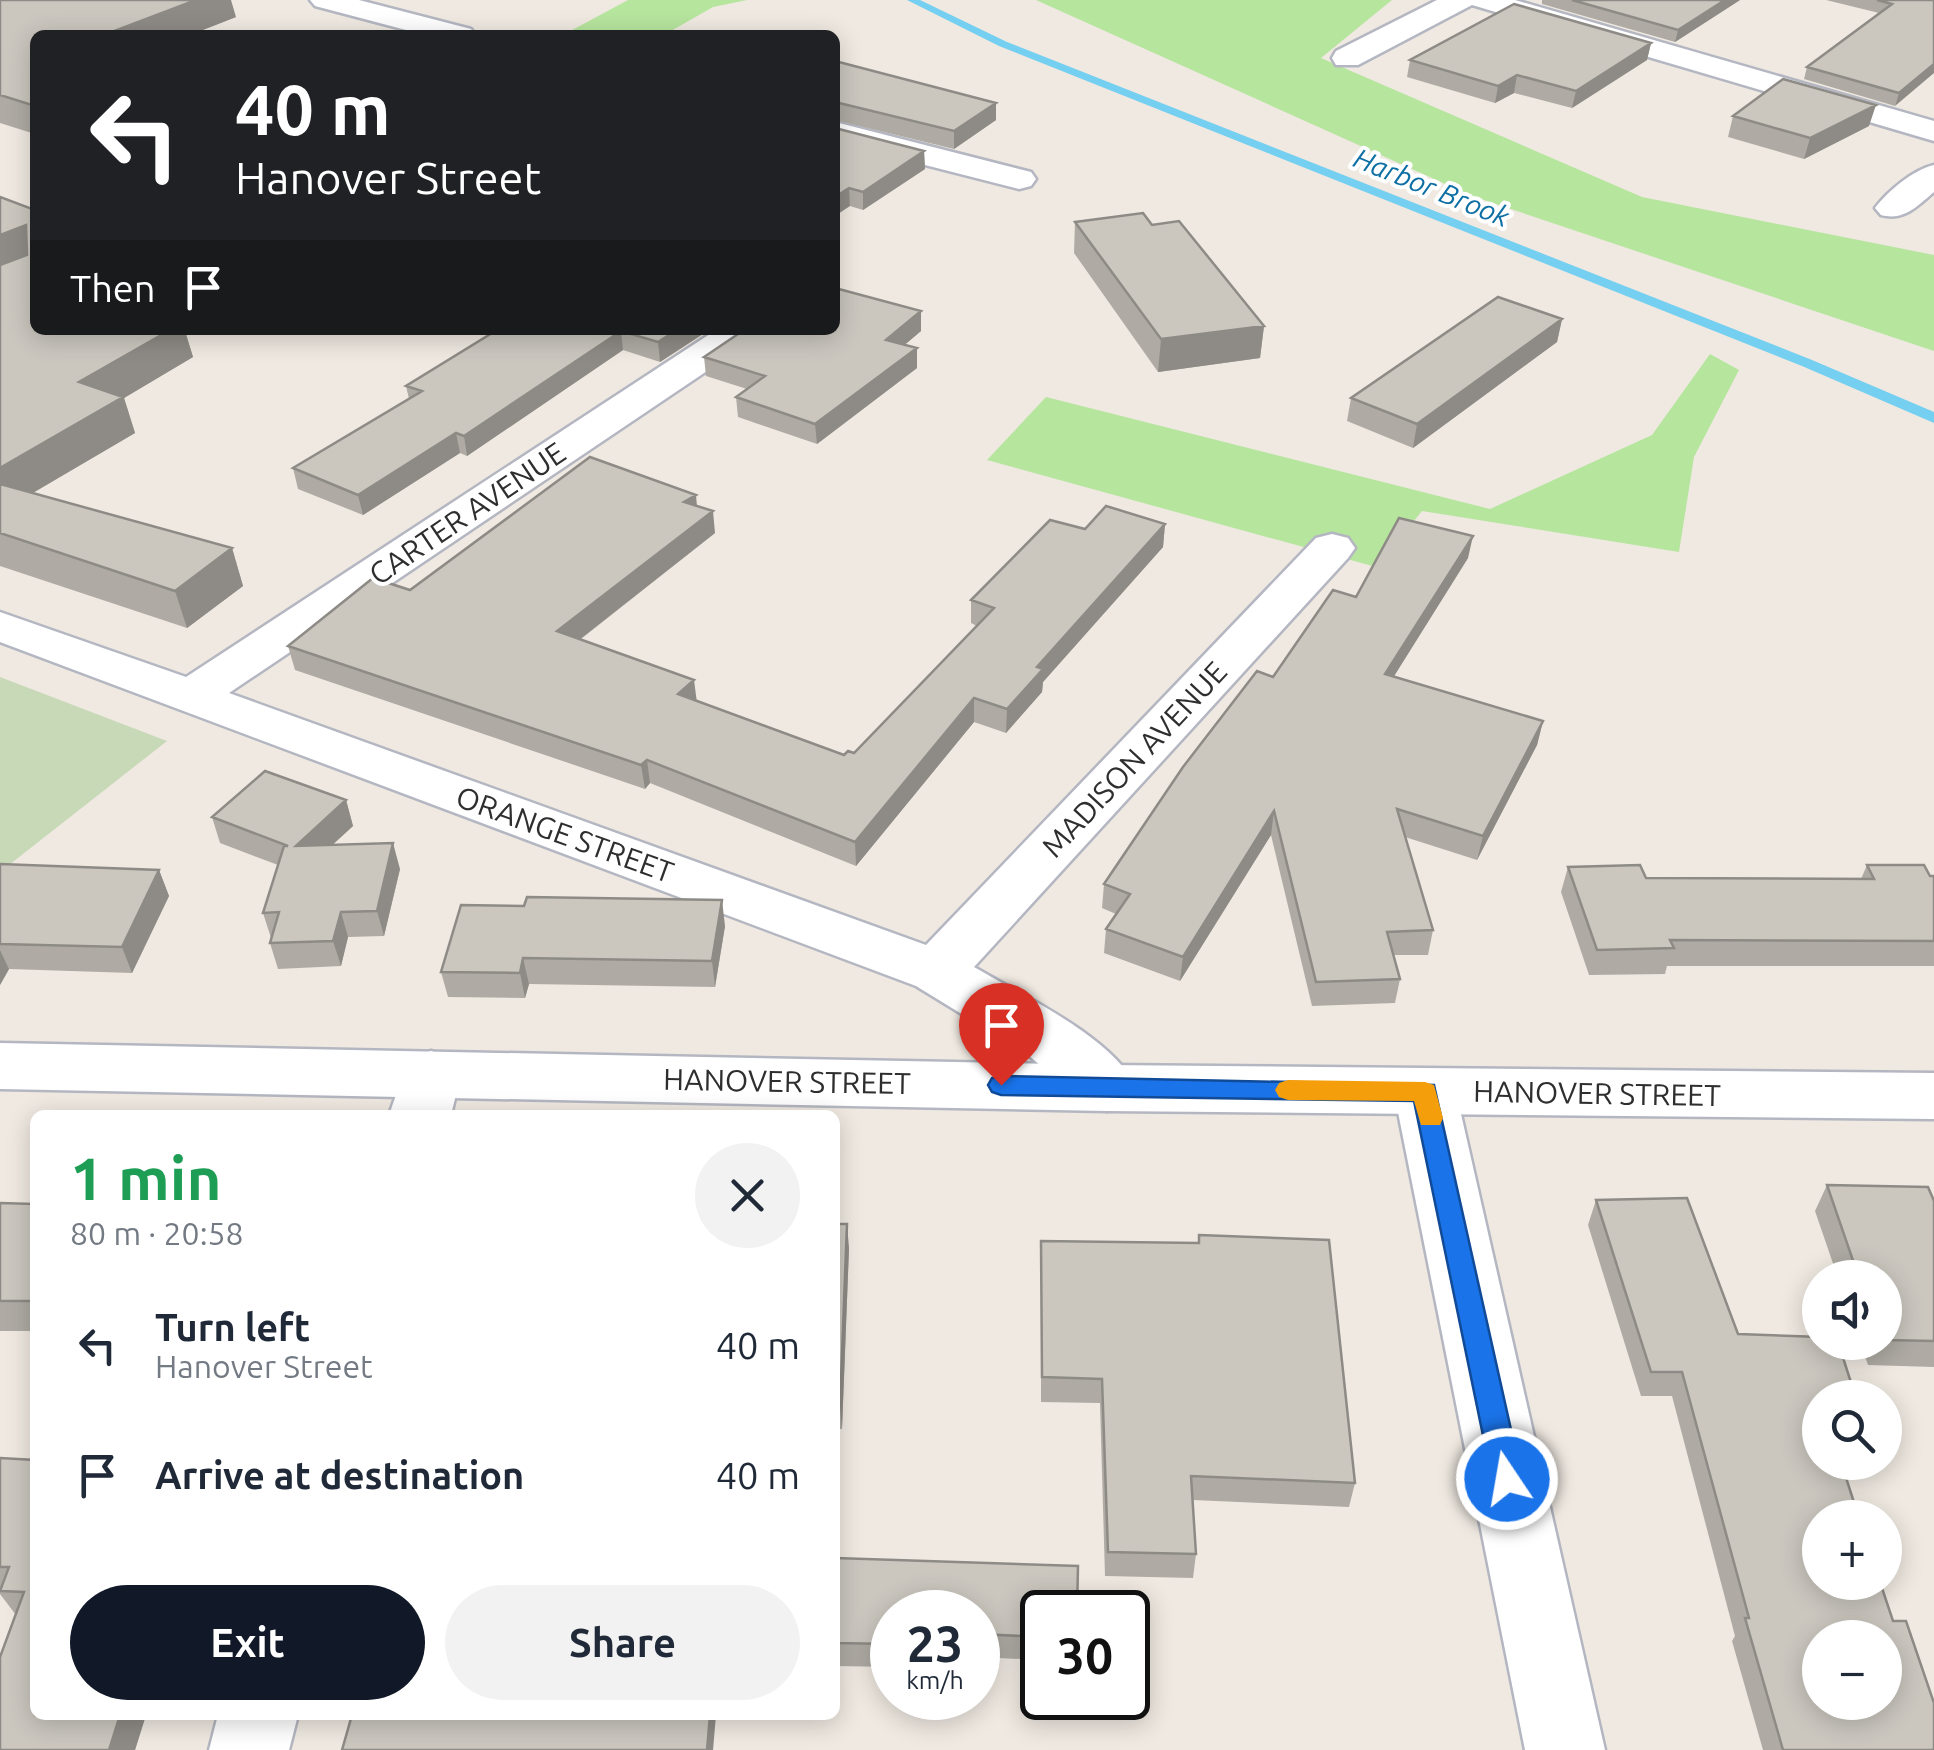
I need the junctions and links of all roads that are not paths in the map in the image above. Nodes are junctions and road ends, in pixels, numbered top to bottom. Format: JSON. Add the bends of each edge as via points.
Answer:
{"nodes":[{"id":1,"x":325,"y":0,"type":"edge"},
{"id":2,"x":1460,"y":0,"type":"edge"},
{"id":3,"x":1483,"y":0,"type":"edge"},
{"id":4,"x":441,"y":30,"type":"edge"},
{"id":5,"x":1347,"y":58,"type":"dead end"},
{"id":6,"x":1934,"y":131,"type":"edge"},
{"id":7,"x":840,"y":133,"type":"edge"},
{"id":8,"x":1934,"y":174,"type":"edge"},
{"id":9,"x":1019,"y":179,"type":"dead end"},
{"id":10,"x":1893,"y":208,"type":"dead end"},
{"id":11,"x":734,"y":335,"type":"edge"},
{"id":12,"x":1332,"y":548,"type":"dead end"},
{"id":13,"x":0,"y":626,"type":"edge"},
{"id":14,"x":192,"y":696,"type":"junction"},
{"id":15,"x":936,"y":971,"type":"junction"},
{"id":16,"x":0,"y":1066,"type":"edge"},
{"id":17,"x":1106,"y":1088,"type":"junction"},
{"id":18,"x":1425,"y":1092,"type":"junction"},
{"id":19,"x":425,"y":1094,"type":"edge"},
{"id":20,"x":1934,"y":1096,"type":"edge"},
{"id":21,"x":257,"y":1720,"type":"edge"},
{"id":22,"x":248,"y":1750,"type":"edge"},
{"id":23,"x":1565,"y":1750,"type":"edge"}],
"edges":[{"from":1,"to":4,"type":"street"},
{"from":2,"to":5,"type":"street"},
{"from":3,"to":6,"type":"street"},
{"from":7,"to":9,"type":"street"},
{"from":8,"to":10,"type":"street"},
{"from":11,"to":14,"type":"street","name":"CARTER AVENUE"},
{"from":12,"to":15,"type":"street","name":"MADISON AVENUE"},
{"from":13,"to":14,"type":"street","name":"ORANGE STREET"},
{"from":14,"to":15,"type":"street","name":"ORANGE STREET"},
{"from":15,"to":17,"type":"street","name":"ORANGE STREET","via":[[1048,1038]]},
{"from":16,"to":19,"type":"street","name":"HANOVER STREET"},
{"from":17,"to":18,"type":"street","name":"HANOVER STREET"},
{"from":17,"to":19,"type":"street","name":"HANOVER STREET"},
{"from":18,"to":20,"type":"street","name":"HANOVER STREET"},
{"from":18,"to":23,"type":"street"},
{"from":21,"to":22,"type":"street"}]}
